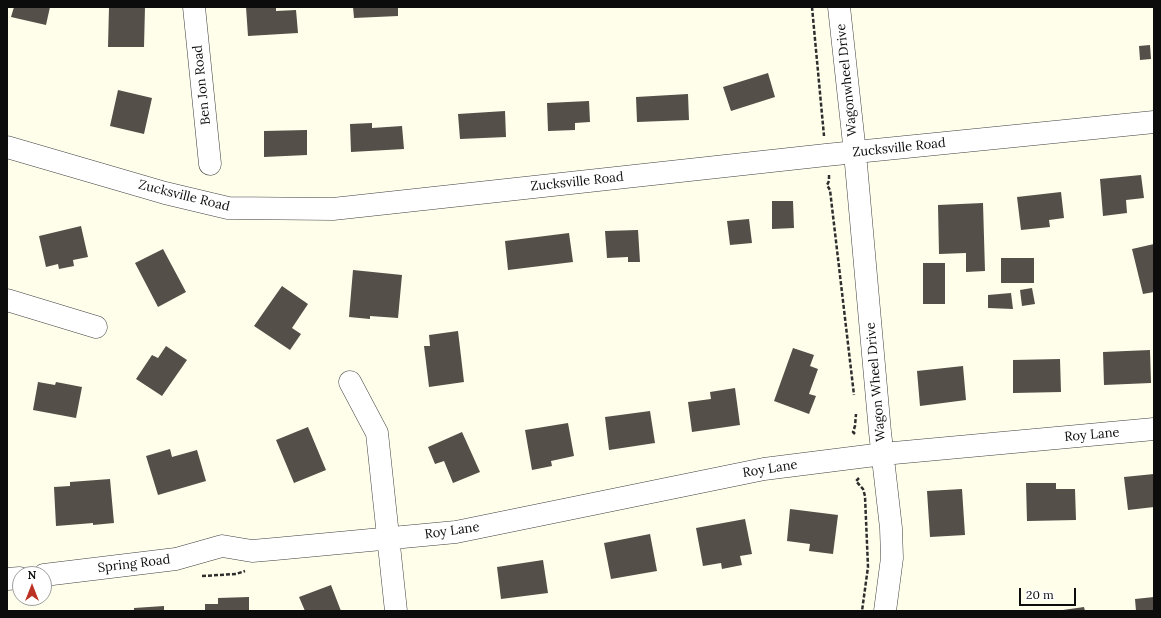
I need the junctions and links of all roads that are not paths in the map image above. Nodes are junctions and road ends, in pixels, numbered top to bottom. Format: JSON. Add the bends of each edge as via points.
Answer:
{"nodes":[{"id":1,"x":194,"y":7,"type":"edge"},
{"id":2,"x":839,"y":7,"type":"edge"},
{"id":3,"x":1154,"y":122,"type":"edge"},
{"id":4,"x":7,"y":147,"type":"edge"},
{"id":5,"x":855,"y":153,"type":"junction"},
{"id":6,"x":210,"y":164,"type":"dead end"},
{"id":7,"x":7,"y":300,"type":"edge"},
{"id":8,"x":96,"y":327,"type":"dead end"},
{"id":9,"x":350,"y":382,"type":"dead end"},
{"id":10,"x":1154,"y":429,"type":"edge"},
{"id":11,"x":883,"y":454,"type":"junction"},
{"id":12,"x":390,"y":538,"type":"junction"},
{"id":13,"x":222,"y":546,"type":"joint"},
{"id":14,"x":52,"y":574,"type":"edge"},
{"id":15,"x":396,"y":611,"type":"edge"},
{"id":16,"x":885,"y":611,"type":"edge"}],
"edges":[{"from":1,"to":6,"type":"street","name":"Ben Jon Road"},
{"from":2,"to":5,"type":"street","name":"Wagonwheel Drive"},
{"from":3,"to":5,"type":"street","name":"Zucksville Road"},
{"from":4,"to":5,"type":"street","name":"Zucksville Road","via":[[165,193],[228,208],[288,209],[333,209]]},
{"from":5,"to":11,"type":"street","name":"Wagon Wheel Drive"},
{"from":7,"to":8,"type":"street"},
{"from":9,"to":12,"type":"street","via":[[377,433]]},
{"from":10,"to":11,"type":"street","name":"Roy Lane"},
{"from":11,"to":12,"type":"street","name":"Roy Lane","via":[[764,469],[456,532]]},
{"from":11,"to":16,"type":"street","name":"Wagon Wheel Drive","via":[[892,546]]},
{"from":12,"to":13,"type":"street","name":"Roy Lane","via":[[252,551]]},
{"from":12,"to":15,"type":"street"},
{"from":13,"to":14,"type":"street","name":"Spring Road","via":[[176,559]]}]}
